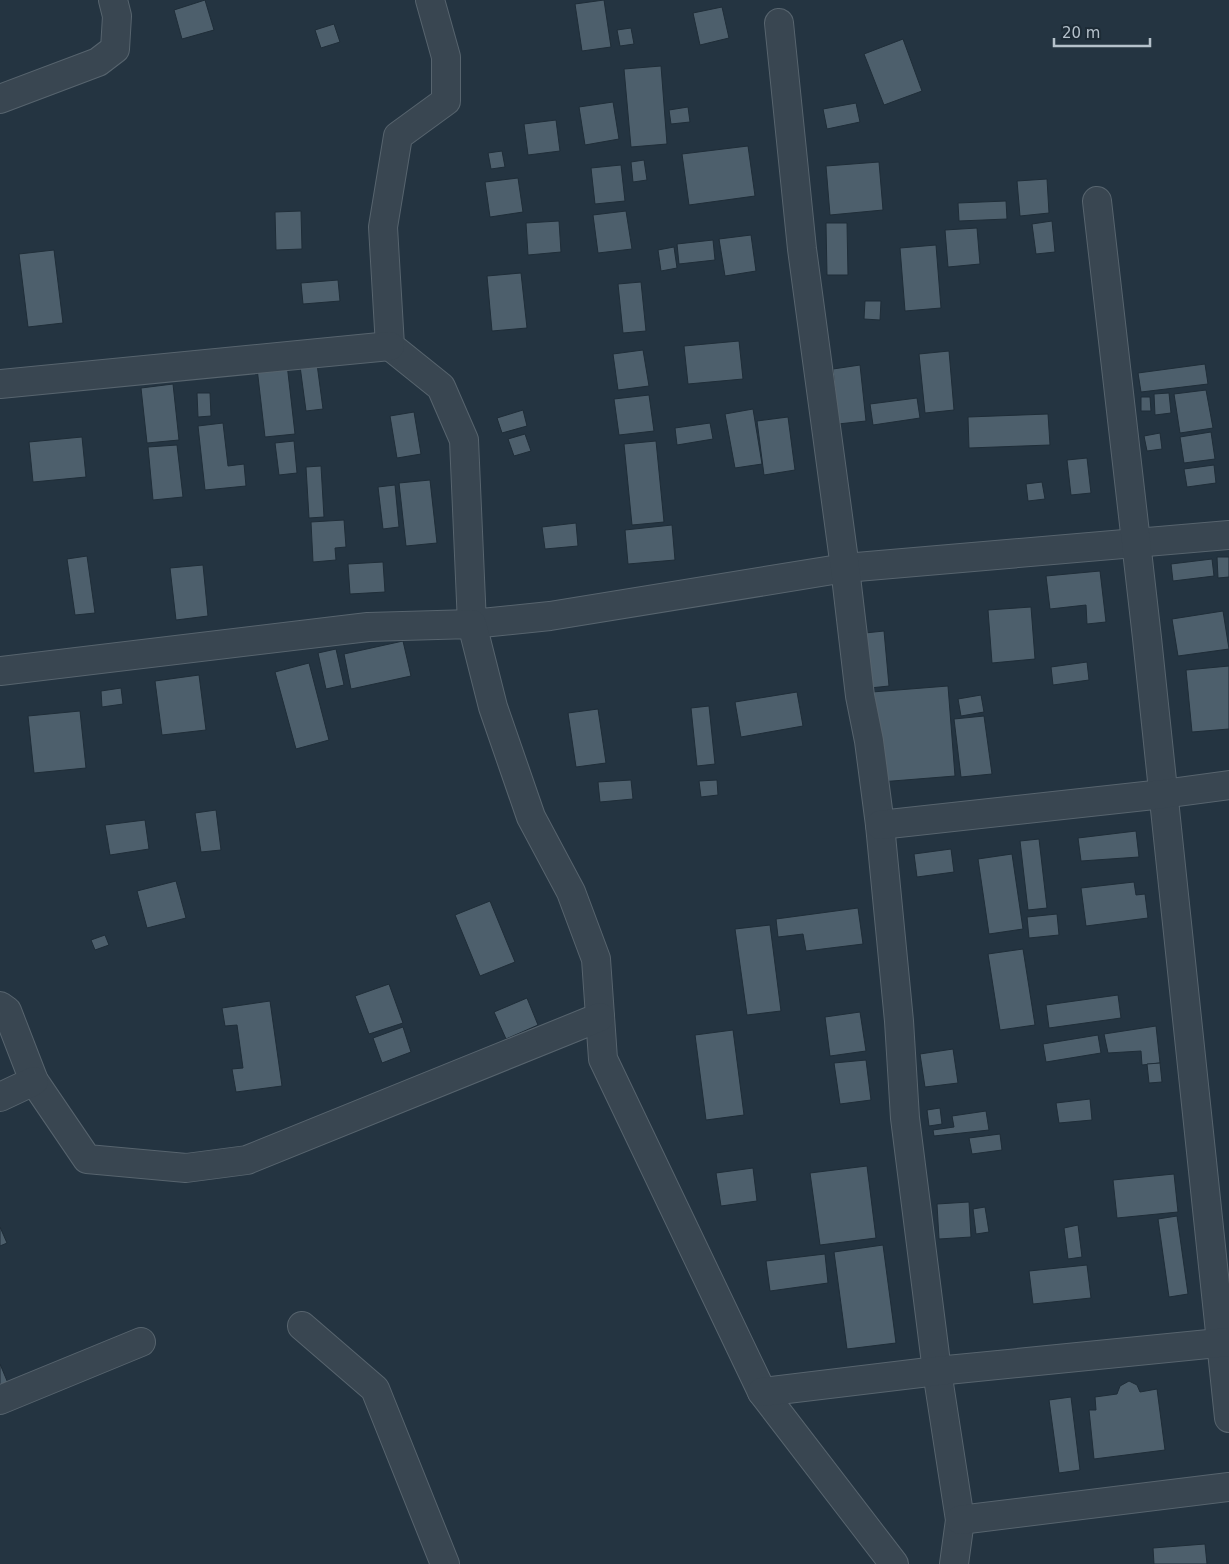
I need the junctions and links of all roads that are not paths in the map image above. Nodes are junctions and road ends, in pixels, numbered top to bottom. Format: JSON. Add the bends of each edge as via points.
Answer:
{"nodes":[{"id":1,"x":113,"y":0,"type":"edge"},
{"id":2,"x":430,"y":0,"type":"edge"},
{"id":3,"x":779,"y":24,"type":"dead end"},
{"id":4,"x":0,"y":99,"type":"edge"},
{"id":5,"x":1097,"y":201,"type":"dead end"},
{"id":6,"x":390,"y":346,"type":"junction"},
{"id":7,"x":0,"y":384,"type":"edge"},
{"id":8,"x":1229,"y":535,"type":"edge"},
{"id":9,"x":1136,"y":542,"type":"junction"},
{"id":10,"x":845,"y":568,"type":"junction"},
{"id":11,"x":472,"y":624,"type":"junction"},
{"id":12,"x":0,"y":670,"type":"edge"},
{"id":13,"x":1229,"y":785,"type":"edge"},
{"id":14,"x":1163,"y":794,"type":"junction"},
{"id":15,"x":880,"y":825,"type":"junction"},
{"id":16,"x":0,"y":1006,"type":"edge"},
{"id":17,"x":600,"y":1017,"type":"junction"},
{"id":18,"x":34,"y":1081,"type":"junction"},
{"id":19,"x":0,"y":1097,"type":"edge"},
{"id":20,"x":302,"y":1326,"type":"dead end"},
{"id":21,"x":141,"y":1342,"type":"dead end"},
{"id":22,"x":1225,"y":1343,"type":"edge"},
{"id":23,"x":937,"y":1371,"type":"junction"},
{"id":24,"x":762,"y":1392,"type":"junction"},
{"id":25,"x":0,"y":1400,"type":"edge"},
{"id":26,"x":1229,"y":1418,"type":"edge"},
{"id":27,"x":1229,"y":1487,"type":"edge"},
{"id":28,"x":960,"y":1520,"type":"junction"},
{"id":29,"x":444,"y":1564,"type":"edge"},
{"id":30,"x":894,"y":1564,"type":"edge"},
{"id":31,"x":954,"y":1564,"type":"edge"}],
"edges":[{"from":1,"to":4,"type":"street","via":[[117,16],[116,49],[98,62]]},
{"from":2,"to":6,"type":"street","via":[[446,57],[446,101],[398,136],[383,227]]},
{"from":3,"to":10,"type":"street","via":[[802,249]]},
{"from":5,"to":9,"type":"street"},
{"from":6,"to":7,"type":"street"},
{"from":6,"to":11,"type":"street","via":[[441,388],[464,440]]},
{"from":8,"to":9,"type":"street"},
{"from":9,"to":10,"type":"street"},
{"from":9,"to":14,"type":"street"},
{"from":10,"to":11,"type":"street","via":[[550,616]]},
{"from":10,"to":15,"type":"street"},
{"from":11,"to":12,"type":"street","via":[[368,627]]},
{"from":11,"to":17,"type":"street","via":[[493,707],[531,817],[571,892],[596,959]]},
{"from":13,"to":14,"type":"street"},
{"from":14,"to":15,"type":"street"},
{"from":14,"to":22,"type":"street"},
{"from":15,"to":23,"type":"street","via":[[905,1118]]},
{"from":16,"to":18,"type":"street","via":[[7,1012]]},
{"from":17,"to":18,"type":"street","via":[[246,1160],[186,1168],[87,1159]]},
{"from":17,"to":24,"type":"street","via":[[603,1059]]},
{"from":18,"to":19,"type":"street"},
{"from":20,"to":29,"type":"street","via":[[376,1388]]},
{"from":21,"to":25,"type":"street"},
{"from":22,"to":23,"type":"street"},
{"from":22,"to":26,"type":"street"},
{"from":23,"to":24,"type":"street"},
{"from":23,"to":28,"type":"street"},
{"from":24,"to":30,"type":"street"},
{"from":27,"to":28,"type":"street"},
{"from":28,"to":31,"type":"street"}]}
